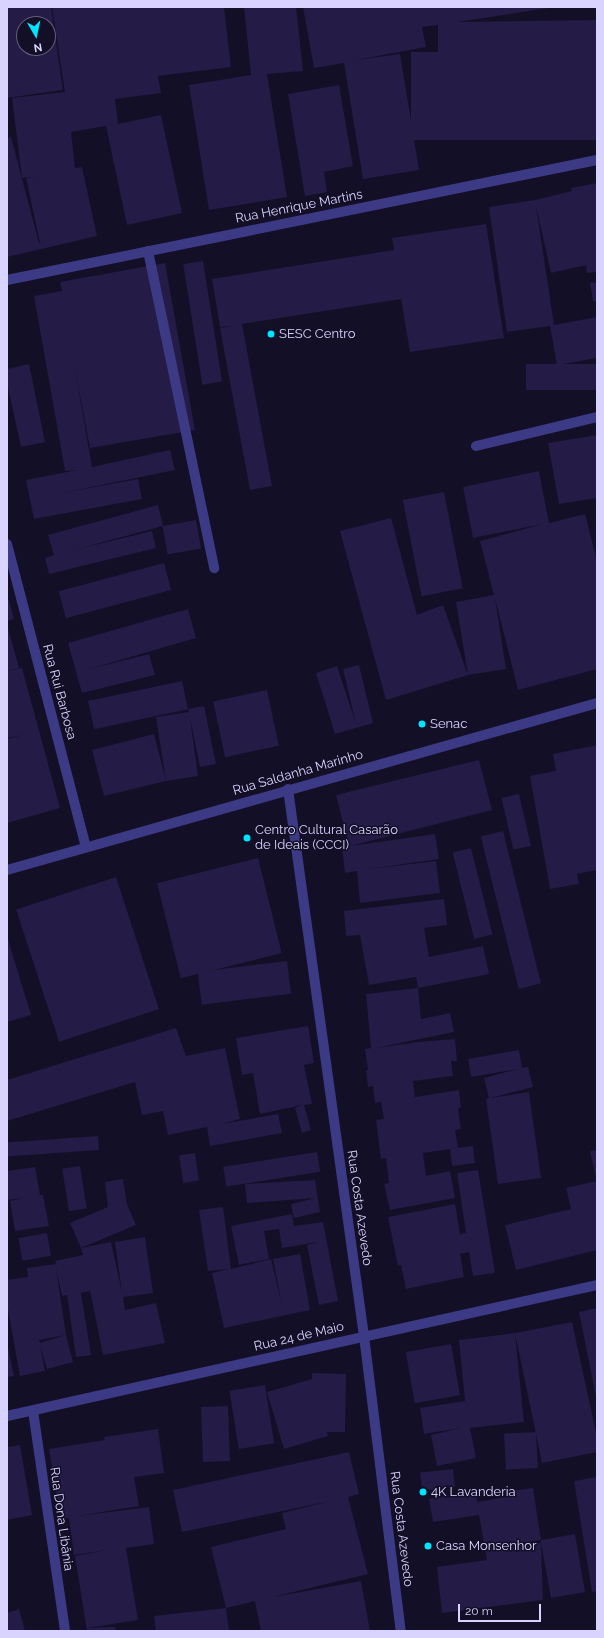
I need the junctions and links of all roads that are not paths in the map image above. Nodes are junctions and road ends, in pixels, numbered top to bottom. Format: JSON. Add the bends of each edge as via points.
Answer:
{"nodes":[{"id":1,"x":597,"y":160,"type":"edge"},
{"id":2,"x":148,"y":251,"type":"junction"},
{"id":3,"x":7,"y":280,"type":"edge"},
{"id":4,"x":597,"y":417,"type":"edge"},
{"id":5,"x":476,"y":446,"type":"dead end"},
{"id":6,"x":7,"y":544,"type":"edge"},
{"id":7,"x":214,"y":568,"type":"dead end"},
{"id":8,"x":597,"y":703,"type":"edge"},
{"id":9,"x":288,"y":789,"type":"junction"},
{"id":10,"x":86,"y":847,"type":"junction"},
{"id":11,"x":7,"y":870,"type":"edge"},
{"id":12,"x":597,"y":1285,"type":"edge"},
{"id":13,"x":364,"y":1336,"type":"junction"},
{"id":14,"x":33,"y":1411,"type":"junction"},
{"id":15,"x":7,"y":1416,"type":"edge"},
{"id":16,"x":64,"y":1631,"type":"edge"},
{"id":17,"x":401,"y":1631,"type":"edge"}],
"edges":[{"from":1,"to":2,"type":"street","name":"Rua Henrique Martins"},
{"from":2,"to":3,"type":"street","name":"Rua Henrique Martins"},
{"from":2,"to":7,"type":"street"},
{"from":4,"to":5,"type":"street"},
{"from":6,"to":10,"type":"street","name":"Rua Rui Barbosa"},
{"from":8,"to":9,"type":"street","name":"Rua Saldanha Marinho"},
{"from":9,"to":10,"type":"street","name":"Rua Saldanha Marinho"},
{"from":9,"to":13,"type":"street","name":"Rua Costa Azevedo"},
{"from":10,"to":11,"type":"street","name":"Rua Saldanha Marinho"},
{"from":12,"to":13,"type":"street","name":"Rua 24 de Maio"},
{"from":13,"to":14,"type":"street","name":"Rua 24 de Maio"},
{"from":13,"to":17,"type":"street","name":"Rua Costa Azevedo"},
{"from":14,"to":15,"type":"street","name":"Rua 24 de Maio"},
{"from":14,"to":16,"type":"street","name":"Rua Dona Libânia"}]}
